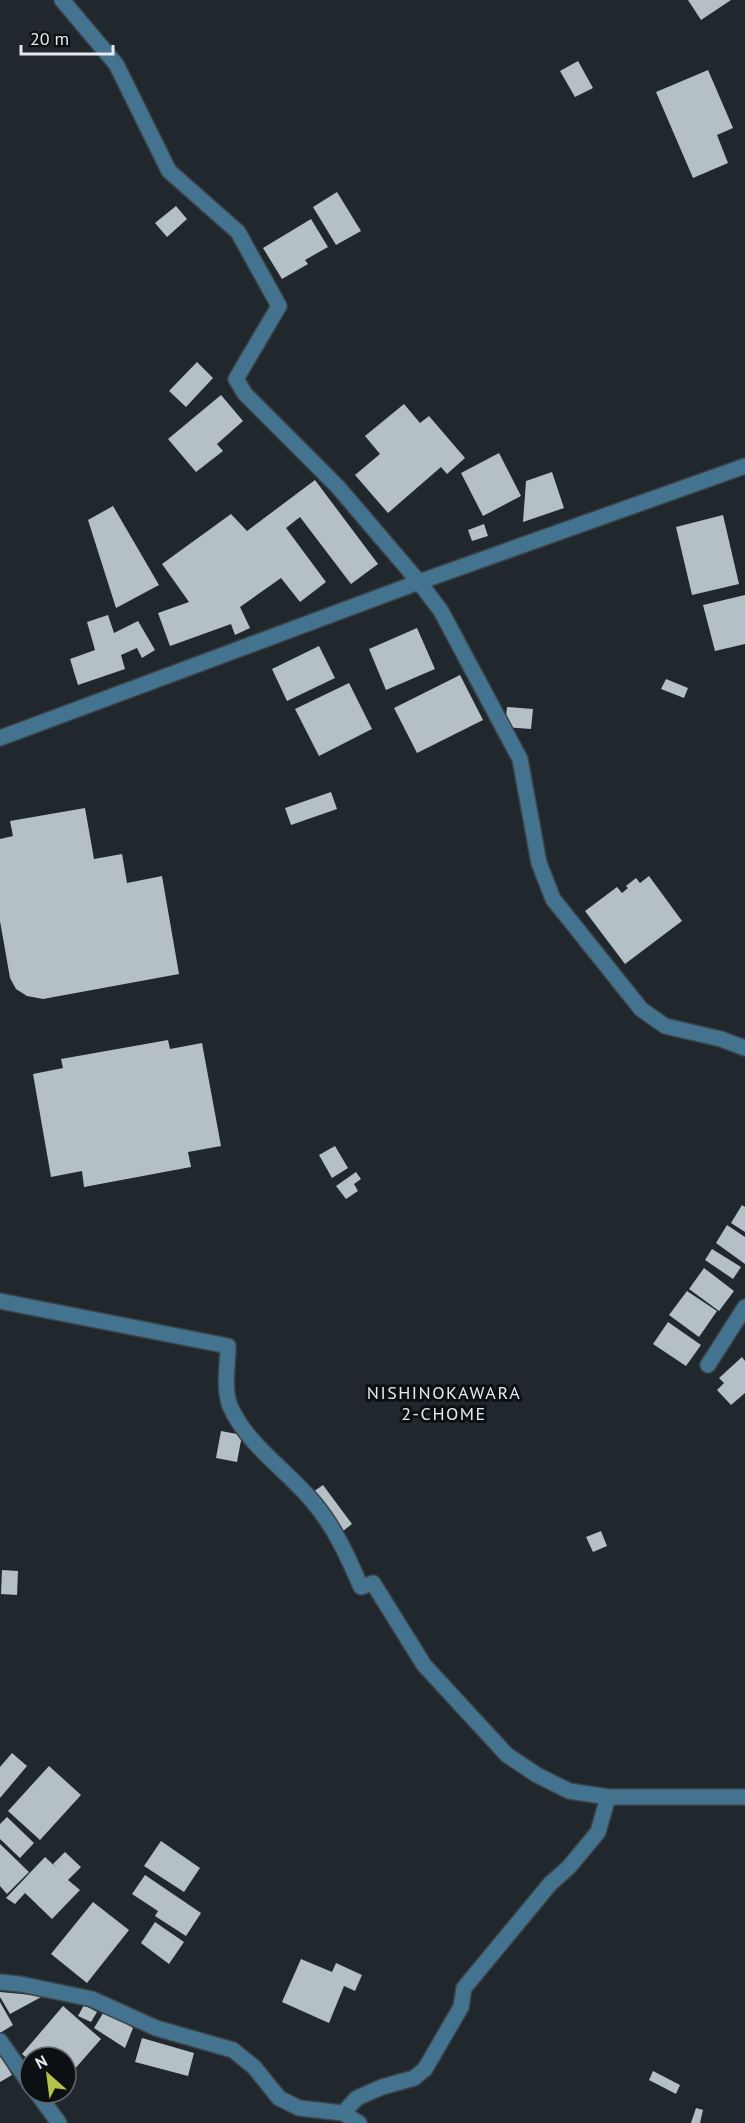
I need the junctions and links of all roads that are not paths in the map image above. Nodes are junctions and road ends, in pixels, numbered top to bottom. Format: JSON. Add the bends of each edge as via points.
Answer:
{"nodes":[{"id":1,"x":62,"y":0,"type":"edge"},
{"id":2,"x":745,"y":466,"type":"edge"},
{"id":3,"x":419,"y":582,"type":"junction"},
{"id":4,"x":0,"y":738,"type":"edge"},
{"id":5,"x":745,"y":1048,"type":"edge"},
{"id":6,"x":0,"y":1301,"type":"edge"},
{"id":7,"x":745,"y":1307,"type":"edge"},
{"id":8,"x":708,"y":1365,"type":"dead end"},
{"id":9,"x":608,"y":1797,"type":"junction"},
{"id":10,"x":745,"y":1797,"type":"edge"},
{"id":11,"x":0,"y":1982,"type":"edge"},
{"id":12,"x":0,"y":2041,"type":"edge"},
{"id":13,"x":18,"y":2067,"type":"edge"},
{"id":14,"x":46,"y":2105,"type":"edge"},
{"id":15,"x":343,"y":2114,"type":"junction"},
{"id":16,"x":59,"y":2123,"type":"edge"},
{"id":17,"x":359,"y":2123,"type":"edge"}],
"edges":[{"from":1,"to":3,"type":"street","via":[[116,64],[169,171],[238,231],[279,306],[236,379],[245,394],[338,487]]},
{"from":2,"to":3,"type":"street"},
{"from":3,"to":4,"type":"street"},
{"from":3,"to":5,"type":"street","via":[[441,611],[520,759],[539,863],[553,899],[641,1009],[665,1026]]},
{"from":6,"to":9,"type":"street","via":[[228,1346],[229,1403],[237,1420],[314,1502],[337,1534],[362,1587],[373,1583],[424,1665],[507,1755],[568,1791]]},
{"from":7,"to":8,"type":"street"},
{"from":9,"to":10,"type":"street"},
{"from":9,"to":15,"type":"street","via":[[598,1832],[464,1988],[461,2007],[425,2069],[414,2078],[357,2098]]},
{"from":11,"to":15,"type":"street","via":[[92,1999],[156,2028],[233,2050],[254,2067],[279,2098],[298,2108]]},
{"from":12,"to":13,"type":"street"},
{"from":14,"to":16,"type":"street"},
{"from":15,"to":17,"type":"street"}]}
